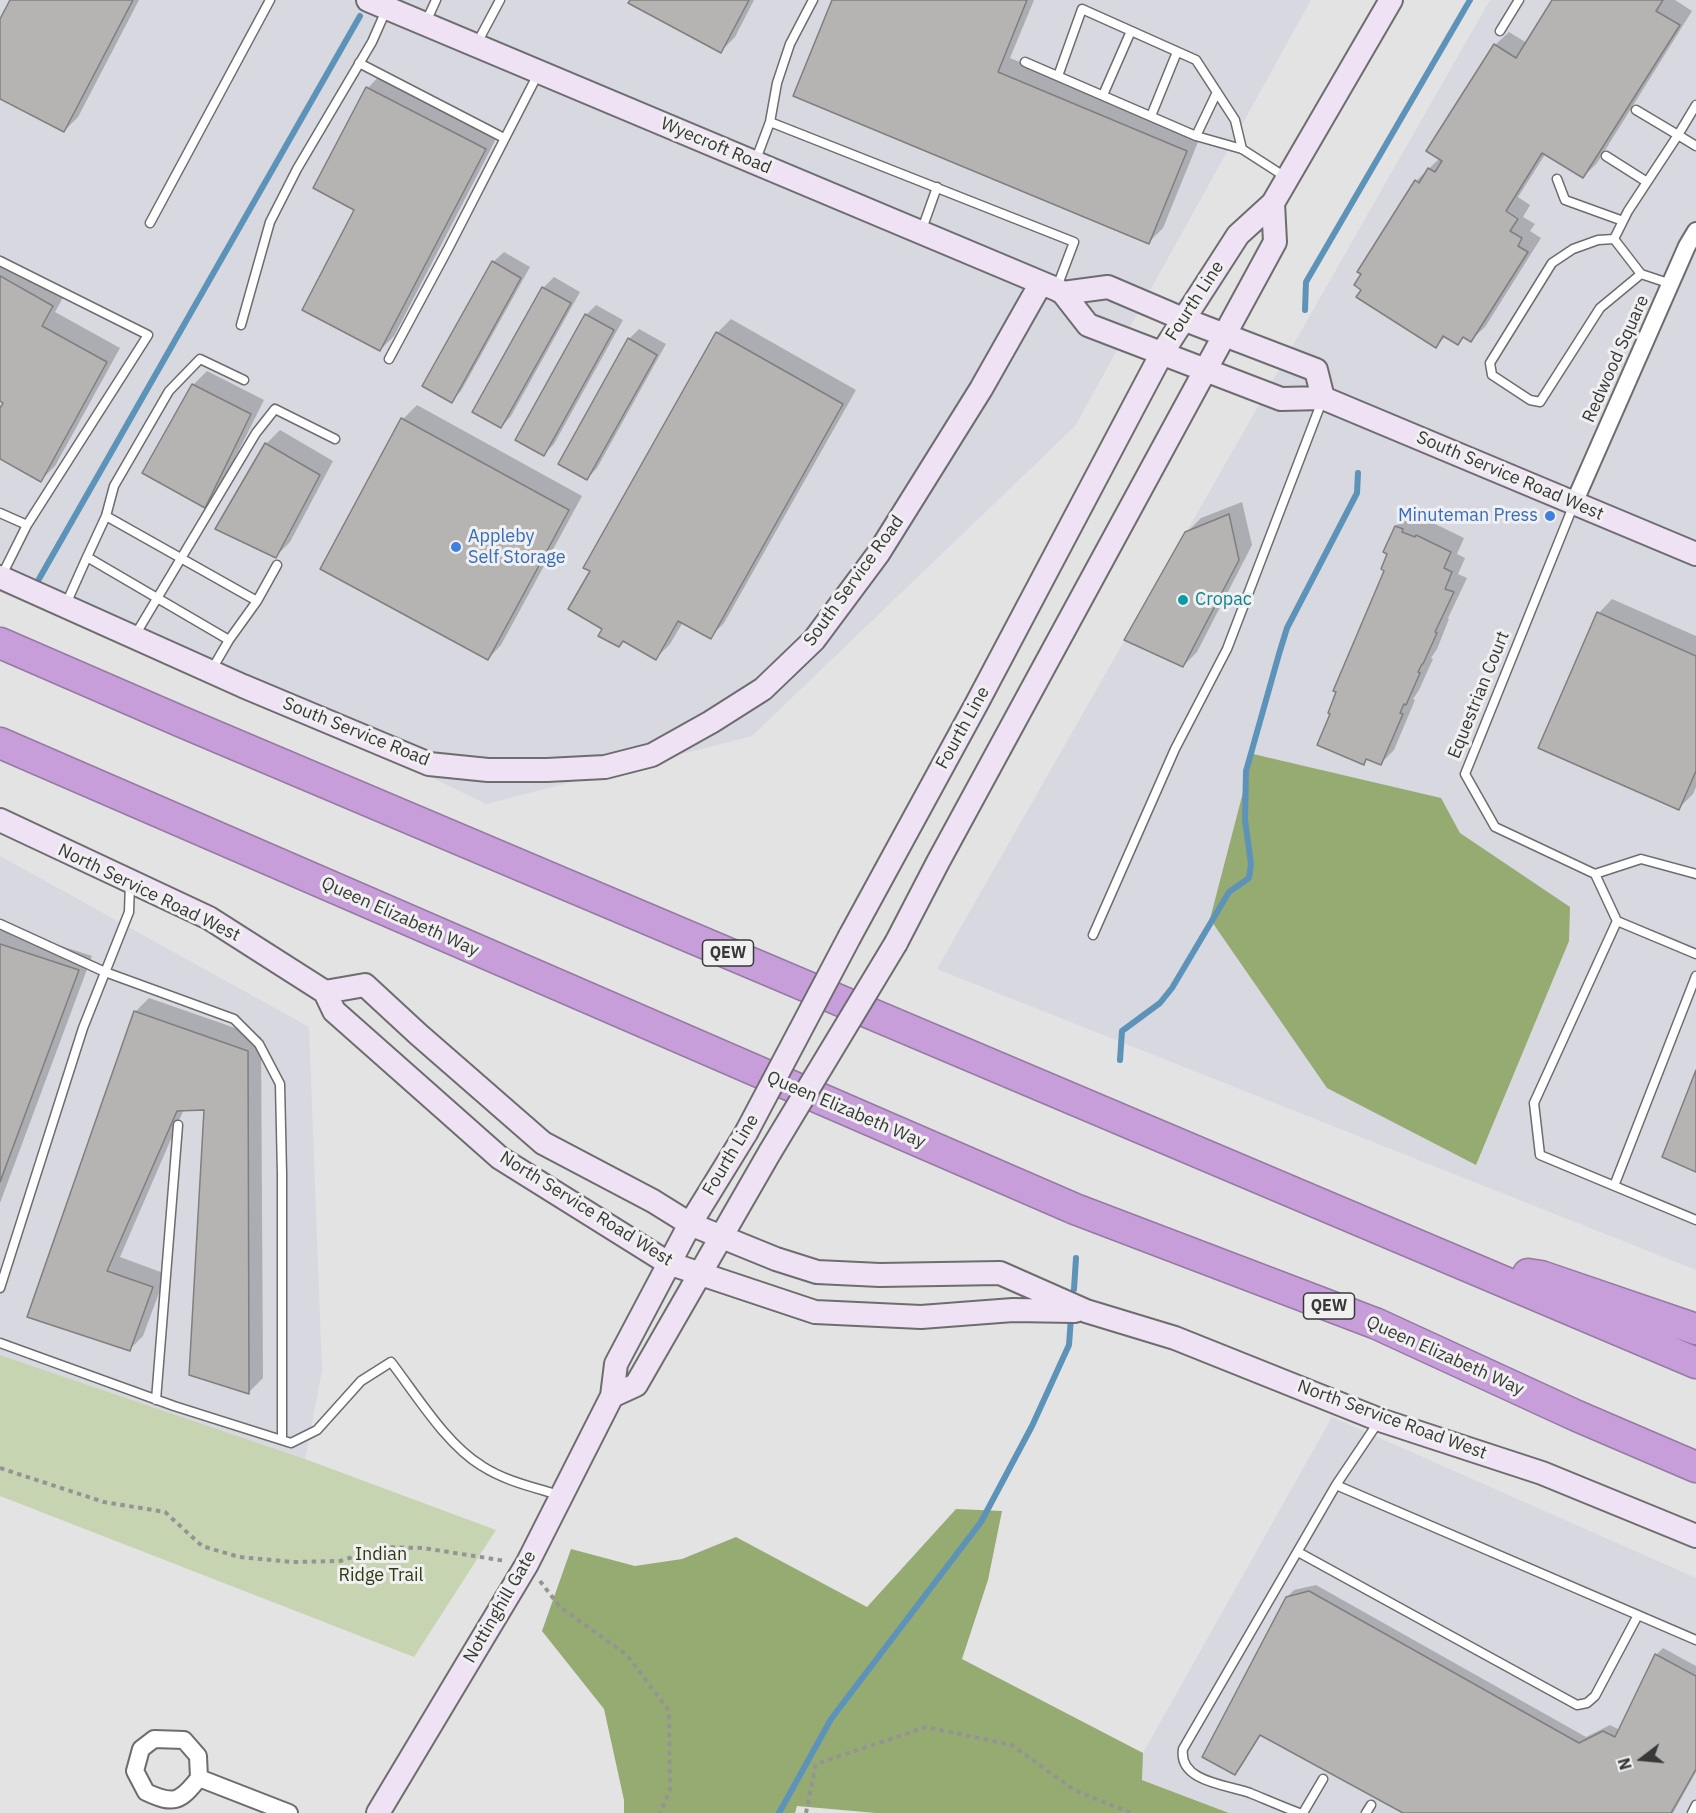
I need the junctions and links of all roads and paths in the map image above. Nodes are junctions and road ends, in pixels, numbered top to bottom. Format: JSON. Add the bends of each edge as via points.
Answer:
{"nodes":[{"id":1,"x":270,"y":0,"type":"edge"},
{"id":2,"x":436,"y":0,"type":"edge"},
{"id":3,"x":500,"y":0,"type":"edge"},
{"id":4,"x":813,"y":0,"type":"edge"},
{"id":5,"x":1076,"y":0,"type":"edge"},
{"id":6,"x":1391,"y":0,"type":"edge"},
{"id":7,"x":1519,"y":0,"type":"edge"},
{"id":8,"x":378,"y":4,"type":"edge"},
{"id":9,"x":1083,"y":9,"type":"junction"},
{"id":10,"x":425,"y":24,"type":"junction"},
{"id":11,"x":1131,"y":31,"type":"junction"},
{"id":12,"x":1500,"y":31,"type":"dead end"},
{"id":13,"x":476,"y":45,"type":"junction"},
{"id":14,"x":1178,"y":52,"type":"junction"},
{"id":15,"x":1025,"y":62,"type":"dead end"},
{"id":16,"x":359,"y":63,"type":"junction"},
{"id":17,"x":539,"y":72,"type":"junction"},
{"id":18,"x":1058,"y":76,"type":"junction"},
{"id":19,"x":1217,"y":92,"type":"junction"},
{"id":20,"x":1103,"y":95,"type":"junction"},
{"id":21,"x":1696,"y":105,"type":"edge"},
{"id":22,"x":1636,"y":110,"type":"dead end"},
{"id":23,"x":1151,"y":116,"type":"junction"},
{"id":24,"x":770,"y":122,"type":"junction"},
{"id":25,"x":1678,"y":135,"type":"junction"},
{"id":26,"x":1196,"y":136,"type":"junction"},
{"id":27,"x":504,"y":138,"type":"junction"},
{"id":28,"x":1696,"y":146,"type":"edge"},
{"id":29,"x":1242,"y":148,"type":"junction"},
{"id":30,"x":1606,"y":156,"type":"dead end"},
{"id":31,"x":755,"y":163,"type":"junction"},
{"id":32,"x":1287,"y":178,"type":"junction"},
{"id":33,"x":1557,"y":179,"type":"dead end"},
{"id":34,"x":1647,"y":182,"type":"junction"},
{"id":35,"x":937,"y":187,"type":"junction"},
{"id":36,"x":1273,"y":203,"type":"junction"},
{"id":37,"x":1623,"y":220,"type":"junction"},
{"id":38,"x":150,"y":223,"type":"dead end"},
{"id":39,"x":1696,"y":231,"type":"edge"},
{"id":40,"x":921,"y":232,"type":"junction"},
{"id":41,"x":1614,"y":239,"type":"junction"},
{"id":42,"x":0,"y":261,"type":"edge"},
{"id":43,"x":1641,"y":274,"type":"junction"},
{"id":44,"x":1671,"y":284,"type":"junction"},
{"id":45,"x":1053,"y":288,"type":"junction"},
{"id":46,"x":1183,"y":319,"type":"junction"},
{"id":47,"x":241,"y":325,"type":"dead end"},
{"id":48,"x":1225,"y":334,"type":"junction"},
{"id":49,"x":1162,"y":352,"type":"junction"},
{"id":50,"x":389,"y":359,"type":"dead end"},
{"id":51,"x":1206,"y":370,"type":"junction"},
{"id":52,"x":244,"y":380,"type":"dead end"},
{"id":53,"x":1323,"y":398,"type":"junction"},
{"id":54,"x":335,"y":439,"type":"dead end"},
{"id":55,"x":1574,"y":503,"type":"junction"},
{"id":56,"x":0,"y":513,"type":"edge"},
{"id":57,"x":106,"y":516,"type":"junction"},
{"id":58,"x":27,"y":525,"type":"junction"},
{"id":59,"x":1696,"y":554,"type":"edge"},
{"id":60,"x":87,"y":557,"type":"junction"},
{"id":61,"x":181,"y":557,"type":"junction"},
{"id":62,"x":276,"y":565,"type":"dead end"},
{"id":63,"x":1,"y":577,"type":"edge"},
{"id":64,"x":157,"y":599,"type":"junction"},
{"id":65,"x":257,"y":601,"type":"junction"},
{"id":66,"x":65,"y":606,"type":"junction"},
{"id":67,"x":134,"y":637,"type":"junction"},
{"id":68,"x":229,"y":640,"type":"junction"},
{"id":69,"x":0,"y":643,"type":"edge"},
{"id":70,"x":211,"y":672,"type":"junction"},
{"id":71,"x":0,"y":743,"type":"edge"},
{"id":72,"x":0,"y":820,"type":"edge"},
{"id":73,"x":1595,"y":874,"type":"junction"},
{"id":74,"x":1696,"y":874,"type":"edge"},
{"id":75,"x":130,"y":882,"type":"junction"},
{"id":76,"x":1617,"y":921,"type":"junction"},
{"id":77,"x":0,"y":924,"type":"edge"},
{"id":78,"x":1093,"y":935,"type":"dead end"},
{"id":79,"x":1696,"y":954,"type":"edge"},
{"id":80,"x":105,"y":972,"type":"junction"},
{"id":81,"x":1696,"y":976,"type":"edge"},
{"id":82,"x":325,"y":992,"type":"junction"},
{"id":83,"x":178,"y":1125,"type":"dead end"},
{"id":84,"x":1614,"y":1186,"type":"junction"},
{"id":85,"x":1696,"y":1220,"type":"edge"},
{"id":86,"x":690,"y":1224,"type":"junction"},
{"id":87,"x":721,"y":1237,"type":"junction"},
{"id":88,"x":1457,"y":1261,"type":"junction"},
{"id":89,"x":668,"y":1263,"type":"junction"},
{"id":90,"x":700,"y":1274,"type":"junction"},
{"id":91,"x":0,"y":1288,"type":"edge"},
{"id":92,"x":1086,"y":1311,"type":"junction"},
{"id":93,"x":1696,"y":1329,"type":"edge"},
{"id":94,"x":0,"y":1343,"type":"edge"},
{"id":95,"x":1696,"y":1363,"type":"edge"},
{"id":96,"x":612,"y":1396,"type":"junction"},
{"id":97,"x":156,"y":1400,"type":"junction"},
{"id":98,"x":1577,"y":1416,"type":"junction"},
{"id":99,"x":1380,"y":1420,"type":"junction"},
{"id":100,"x":282,"y":1440,"type":"junction"},
{"id":101,"x":1696,"y":1467,"type":"edge"},
{"id":102,"x":0,"y":1468,"type":"edge"},
{"id":103,"x":1696,"y":1479,"type":"edge"},
{"id":104,"x":1336,"y":1485,"type":"junction"},
{"id":105,"x":561,"y":1496,"type":"junction"},
{"id":106,"x":1696,"y":1536,"type":"edge"},
{"id":107,"x":1298,"y":1552,"type":"junction"},
{"id":108,"x":527,"y":1564,"type":"junction"},
{"id":109,"x":1638,"y":1615,"type":"junction"},
{"id":110,"x":1696,"y":1640,"type":"edge"},
{"id":111,"x":199,"y":1778,"type":"dead end"},
{"id":112,"x":1323,"y":1779,"type":"dead end"},
{"id":113,"x":1696,"y":1805,"type":"edge"},
{"id":114,"x":289,"y":1813,"type":"edge"},
{"id":115,"x":378,"y":1813,"type":"edge"},
{"id":116,"x":660,"y":1813,"type":"edge"},
{"id":117,"x":806,"y":1813,"type":"edge"},
{"id":118,"x":1131,"y":1813,"type":"edge"},
{"id":119,"x":1301,"y":1813,"type":"edge"},
{"id":120,"x":1692,"y":1813,"type":"edge"}],
"edges":[{"from":1,"to":38,"type":"lane"},
{"from":2,"to":10,"type":"lane"},
{"from":3,"to":13,"type":"lane"},
{"from":4,"to":24,"type":"lane","via":[[790,45],[777,83]]},
{"from":5,"to":9,"type":"lane"},
{"from":6,"to":32,"type":"street","name":"Fourth Line"},
{"from":7,"to":12,"type":"lane"},
{"from":8,"to":10,"type":"street","name":"Wyecroft Road"},
{"from":8,"to":16,"type":"lane","via":[[372,42]]},
{"from":9,"to":11,"type":"lane"},
{"from":9,"to":18,"type":"lane"},
{"from":10,"to":13,"type":"street","name":"Wyecroft Road"},
{"from":11,"to":14,"type":"lane"},
{"from":11,"to":20,"type":"lane"},
{"from":13,"to":17,"type":"street","name":"Wyecroft Road"},
{"from":14,"to":19,"type":"lane","via":[[1196,60]]},
{"from":14,"to":23,"type":"lane"},
{"from":15,"to":18,"type":"lane"},
{"from":16,"to":27,"type":"lane"},
{"from":16,"to":47,"type":"lane","via":[[270,222]]},
{"from":17,"to":27,"type":"lane"},
{"from":17,"to":31,"type":"street","name":"Wyecroft Road"},
{"from":18,"to":20,"type":"lane"},
{"from":19,"to":26,"type":"lane"},
{"from":19,"to":29,"type":"lane","via":[[1235,120]]},
{"from":20,"to":23,"type":"lane"},
{"from":21,"to":25,"type":"lane"},
{"from":22,"to":25,"type":"lane"},
{"from":23,"to":26,"type":"lane"},
{"from":24,"to":31,"type":"lane"},
{"from":24,"to":35,"type":"lane"},
{"from":25,"to":28,"type":"lane"},
{"from":25,"to":34,"type":"lane"},
{"from":26,"to":29,"type":"lane"},
{"from":27,"to":50,"type":"lane"},
{"from":29,"to":32,"type":"lane"},
{"from":30,"to":34,"type":"lane"},
{"from":31,"to":40,"type":"street","name":"Wyecroft Road"},
{"from":32,"to":36,"type":"street","name":"Fourth Line"},
{"from":33,"to":37,"type":"lane","via":[[1565,200]]},
{"from":34,"to":37,"type":"lane"},
{"from":35,"to":40,"type":"lane"},
{"from":35,"to":45,"type":"lane","via":[[1074,242]]},
{"from":36,"to":46,"type":"street","name":"Fourth Line","via":[[1238,235]]},
{"from":36,"to":48,"type":"street","name":"Fourth Line","via":[[1275,242]]},
{"from":37,"to":41,"type":"lane"},
{"from":39,"to":44,"type":"street","name":"Redwood Square"},
{"from":40,"to":45,"type":"street","name":"Wyecroft Road"},
{"from":41,"to":43,"type":"lane"},
{"from":41,"to":43,"type":"lane","via":[[1573,249],[1552,263],[1490,363],[1492,375],[1539,402],[1600,308]]},
{"from":42,"to":58,"type":"lane","via":[[148,335]]},
{"from":43,"to":44,"type":"lane"},
{"from":44,"to":55,"type":"street","name":"Redwood Square"},
{"from":45,"to":46,"type":"street","via":[[1108,287]]},
{"from":45,"to":49,"type":"street","name":"Wyecroft Road","via":[[1088,325]]},
{"from":45,"to":70,"type":"street","name":"South Service Road","via":[[981,389],[878,554],[814,640],[763,689],[652,755],[605,767],[547,770],[429,764]]},
{"from":46,"to":48,"type":"street"},
{"from":46,"to":49,"type":"street","name":"Fourth Line"},
{"from":48,"to":51,"type":"street","name":"Fourth Line"},
{"from":48,"to":53,"type":"street","via":[[1316,370]]},
{"from":49,"to":51,"type":"street","name":"Wyecroft Road"},
{"from":49,"to":86,"type":"street","name":"Fourth Line","bridge":true,"via":[[746,1133]]},
{"from":51,"to":53,"type":"street","name":"South Service Road West","via":[[1281,399]]},
{"from":51,"to":87,"type":"street","name":"Fourth Line","bridge":true,"via":[[896,944]]},
{"from":52,"to":57,"type":"lane","via":[[200,359],[169,391],[114,486]]},
{"from":53,"to":55,"type":"street","name":"South Service Road West"},
{"from":53,"to":78,"type":"lane","via":[[1227,649],[1175,749]]},
{"from":54,"to":61,"type":"lane","via":[[275,409],[256,433]]},
{"from":55,"to":59,"type":"street","name":"South Service Road West"},
{"from":55,"to":73,"type":"lane","name":"Equestrian Court","via":[[1465,774],[1495,826]]},
{"from":56,"to":58,"type":"lane"},
{"from":57,"to":60,"type":"lane"},
{"from":57,"to":61,"type":"lane"},
{"from":58,"to":63,"type":"lane"},
{"from":60,"to":64,"type":"lane"},
{"from":60,"to":66,"type":"lane"},
{"from":61,"to":64,"type":"lane"},
{"from":61,"to":65,"type":"lane"},
{"from":62,"to":65,"type":"lane"},
{"from":63,"to":66,"type":"street","name":"South Service Road"},
{"from":64,"to":67,"type":"lane"},
{"from":64,"to":68,"type":"lane"},
{"from":65,"to":68,"type":"lane"},
{"from":66,"to":67,"type":"street","name":"South Service Road"},
{"from":67,"to":70,"type":"street","name":"South Service Road"},
{"from":68,"to":70,"type":"lane"},
{"from":69,"to":88,"type":"highway","number":"QEW"},
{"from":71,"to":98,"type":"highway","name":"Queen Elizabeth Way","number":"QEW","via":[[1064,1204],[1377,1324]]},
{"from":72,"to":75,"type":"street","name":"North Service Road West"},
{"from":73,"to":74,"type":"lane","via":[[1641,859]]},
{"from":73,"to":76,"type":"lane"},
{"from":75,"to":80,"type":"lane","via":[[129,912]]},
{"from":75,"to":82,"type":"street","name":"North Service Road West","via":[[209,918]]},
{"from":76,"to":79,"type":"lane"},
{"from":76,"to":84,"type":"lane","via":[[1534,1103],[1540,1155]]},
{"from":77,"to":80,"type":"lane"},
{"from":80,"to":91,"type":"lane","via":[[83,1028]]},
{"from":80,"to":100,"type":"lane","via":[[234,1019],[259,1044],[280,1084]]},
{"from":81,"to":84,"type":"lane"},
{"from":82,"to":86,"type":"street","name":"North Service Road West","via":[[365,985],[543,1143]]},
{"from":82,"to":89,"type":"street","name":"North Service Road West","via":[[334,1011],[500,1158]]},
{"from":83,"to":97,"type":"lane"},
{"from":84,"to":85,"type":"lane"},
{"from":86,"to":87,"type":"street","name":"North Service Road West"},
{"from":86,"to":89,"type":"street","name":"Fourth Line"},
{"from":87,"to":90,"type":"street","name":"Fourth Line"},
{"from":87,"to":92,"type":"street","name":"North Service Road West","via":[[817,1272],[1000,1273]]},
{"from":88,"to":93,"type":"highway","via":[[1541,1276]]},
{"from":88,"to":95,"type":"highway","number":"QEW"},
{"from":89,"to":90,"type":"street","name":"North Service Road West"},
{"from":89,"to":96,"type":"street","name":"Nottinghill Gate","via":[[616,1364]]},
{"from":90,"to":92,"type":"street","name":"North Service Road West","via":[[815,1312],[921,1317],[1012,1310]]},
{"from":90,"to":96,"type":"street","via":[[636,1385]]},
{"from":92,"to":99,"type":"street","name":"North Service Road West","via":[[1175,1338]]},
{"from":94,"to":97,"type":"lane"},
{"from":96,"to":105,"type":"street","name":"Nottinghill Gate"},
{"from":97,"to":100,"type":"lane"},
{"from":98,"to":101,"type":"highway","name":"Queen Elizabeth Way","number":"QEW"},
{"from":98,"to":103,"type":"highway"},
{"from":99,"to":104,"type":"lane"},
{"from":99,"to":106,"type":"street","name":"North Service Road West","via":[[1542,1473]]},
{"from":100,"to":105,"type":"lane","via":[[291,1443],[316,1430],[361,1381],[391,1362],[445,1434],[481,1466]]},
{"from":102,"to":108,"type":"path","via":[[104,1502],[165,1512],[202,1546],[238,1557],[340,1561],[384,1547],[423,1548]]},
{"from":104,"to":107,"type":"lane"},
{"from":104,"to":109,"type":"lane"},
{"from":105,"to":108,"type":"street","name":"Nottinghill Gate"},
{"from":107,"to":109,"type":"lane","via":[[1576,1705],[1595,1696]]},
{"from":107,"to":119,"type":"lane","via":[[1183,1749],[1182,1757],[1193,1773],[1219,1787],[1248,1793]]},
{"from":108,"to":115,"type":"street","name":"Nottinghill Gate"},
{"from":108,"to":116,"type":"path","via":[[560,1607],[627,1655],[669,1711],[670,1791]]},
{"from":109,"to":110,"type":"lane"},
{"from":111,"to":114,"type":"street"},
{"from":112,"to":119,"type":"lane"},
{"from":113,"to":120,"type":"lane"},
{"from":117,"to":118,"type":"path","via":[[816,1764],[926,1727],[1012,1745],[1074,1790]]}]}
